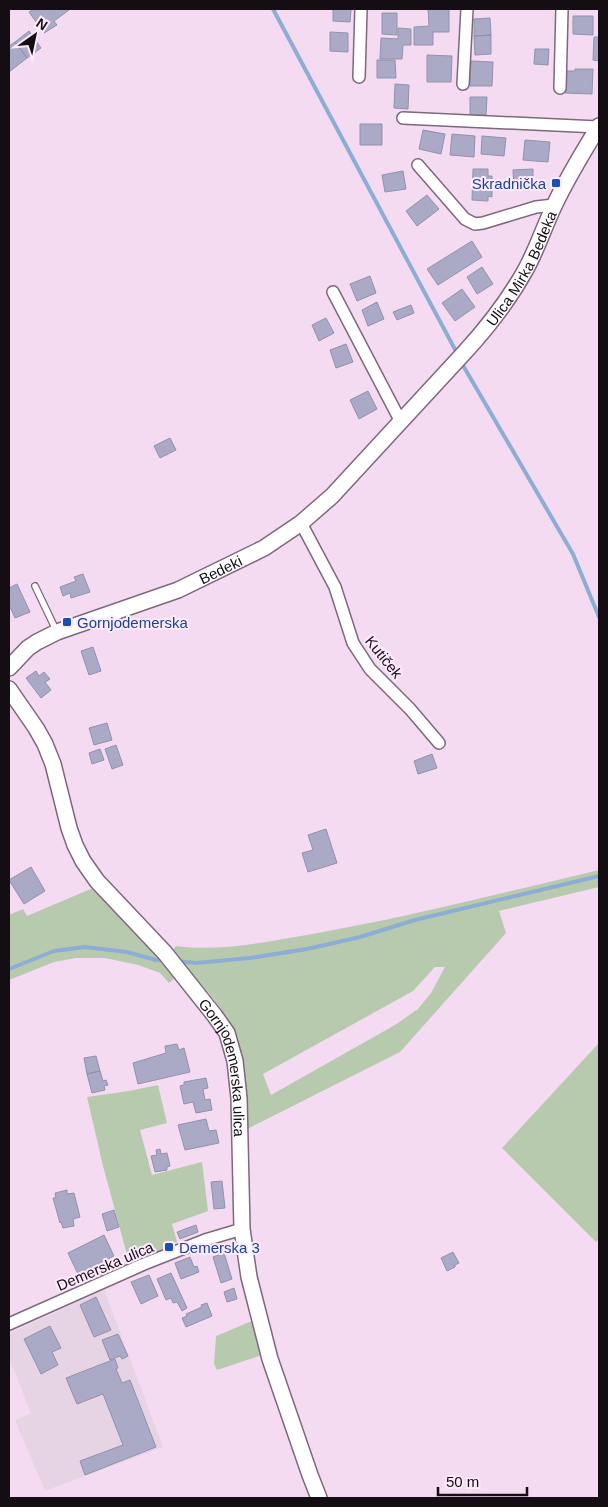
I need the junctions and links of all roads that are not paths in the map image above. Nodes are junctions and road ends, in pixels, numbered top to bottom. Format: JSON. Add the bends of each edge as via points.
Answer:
{"nodes":[{"id":1,"x":361,"y":9,"type":"edge"},
{"id":2,"x":467,"y":9,"type":"edge"},
{"id":3,"x":562,"y":9,"type":"edge"},
{"id":4,"x":358,"y":77,"type":"dead end"},
{"id":5,"x":463,"y":84,"type":"dead end"},
{"id":6,"x":560,"y":88,"type":"dead end"},
{"id":7,"x":403,"y":118,"type":"dead end"},
{"id":8,"x":597,"y":133,"type":"edge"},
{"id":9,"x":418,"y":164,"type":"dead end"},
{"id":10,"x":554,"y":205,"type":"junction"},
{"id":11,"x":334,"y":292,"type":"dead end"},
{"id":12,"x":460,"y":358,"type":"joint"},
{"id":13,"x":401,"y":422,"type":"junction"},
{"id":14,"x":301,"y":523,"type":"junction"},
{"id":15,"x":35,"y":586,"type":"dead end"},
{"id":16,"x":57,"y":632,"type":"junction"},
{"id":17,"x":9,"y":668,"type":"edge"},
{"id":18,"x":9,"y":689,"type":"edge"},
{"id":19,"x":439,"y":743,"type":"dead end"},
{"id":20,"x":242,"y":1229,"type":"junction"},
{"id":21,"x":9,"y":1324,"type":"edge"},
{"id":22,"x":319,"y":1498,"type":"edge"}],
"edges":[{"from":1,"to":4,"type":"street"},
{"from":2,"to":5,"type":"street"},
{"from":3,"to":6,"type":"street"},
{"from":7,"to":8,"type":"street"},
{"from":8,"to":10,"type":"street","name":"Ulica Mirka Bedeka"},
{"from":9,"to":10,"type":"street","via":[[465,219],[475,224]]},
{"from":10,"to":12,"type":"street","name":"Ulica Mirka Bedeka","via":[[526,268],[506,302]]},
{"from":11,"to":13,"type":"street"},
{"from":12,"to":13,"type":"street","name":"Bedeki"},
{"from":13,"to":14,"type":"street","name":"Bedeki","via":[[332,496]]},
{"from":14,"to":16,"type":"street","name":"Bedeki","via":[[264,548],[178,590]]},
{"from":14,"to":19,"type":"street","name":"Kutiček","via":[[335,587],[352,643],[370,669]]},
{"from":15,"to":16,"type":"lane"},
{"from":16,"to":17,"type":"street","name":"Bedeki","via":[[28,648]]},
{"from":18,"to":20,"type":"street","name":"Gornjodemerska ulica","via":[[45,744],[69,828],[83,861],[97,881],[165,953],[227,1033],[239,1098]]},
{"from":20,"to":21,"type":"street","name":"Demerska ulica","via":[[144,1264]]},
{"from":20,"to":22,"type":"street","name":"Gornjodemerska ulica","via":[[249,1277],[270,1360]]}]}
